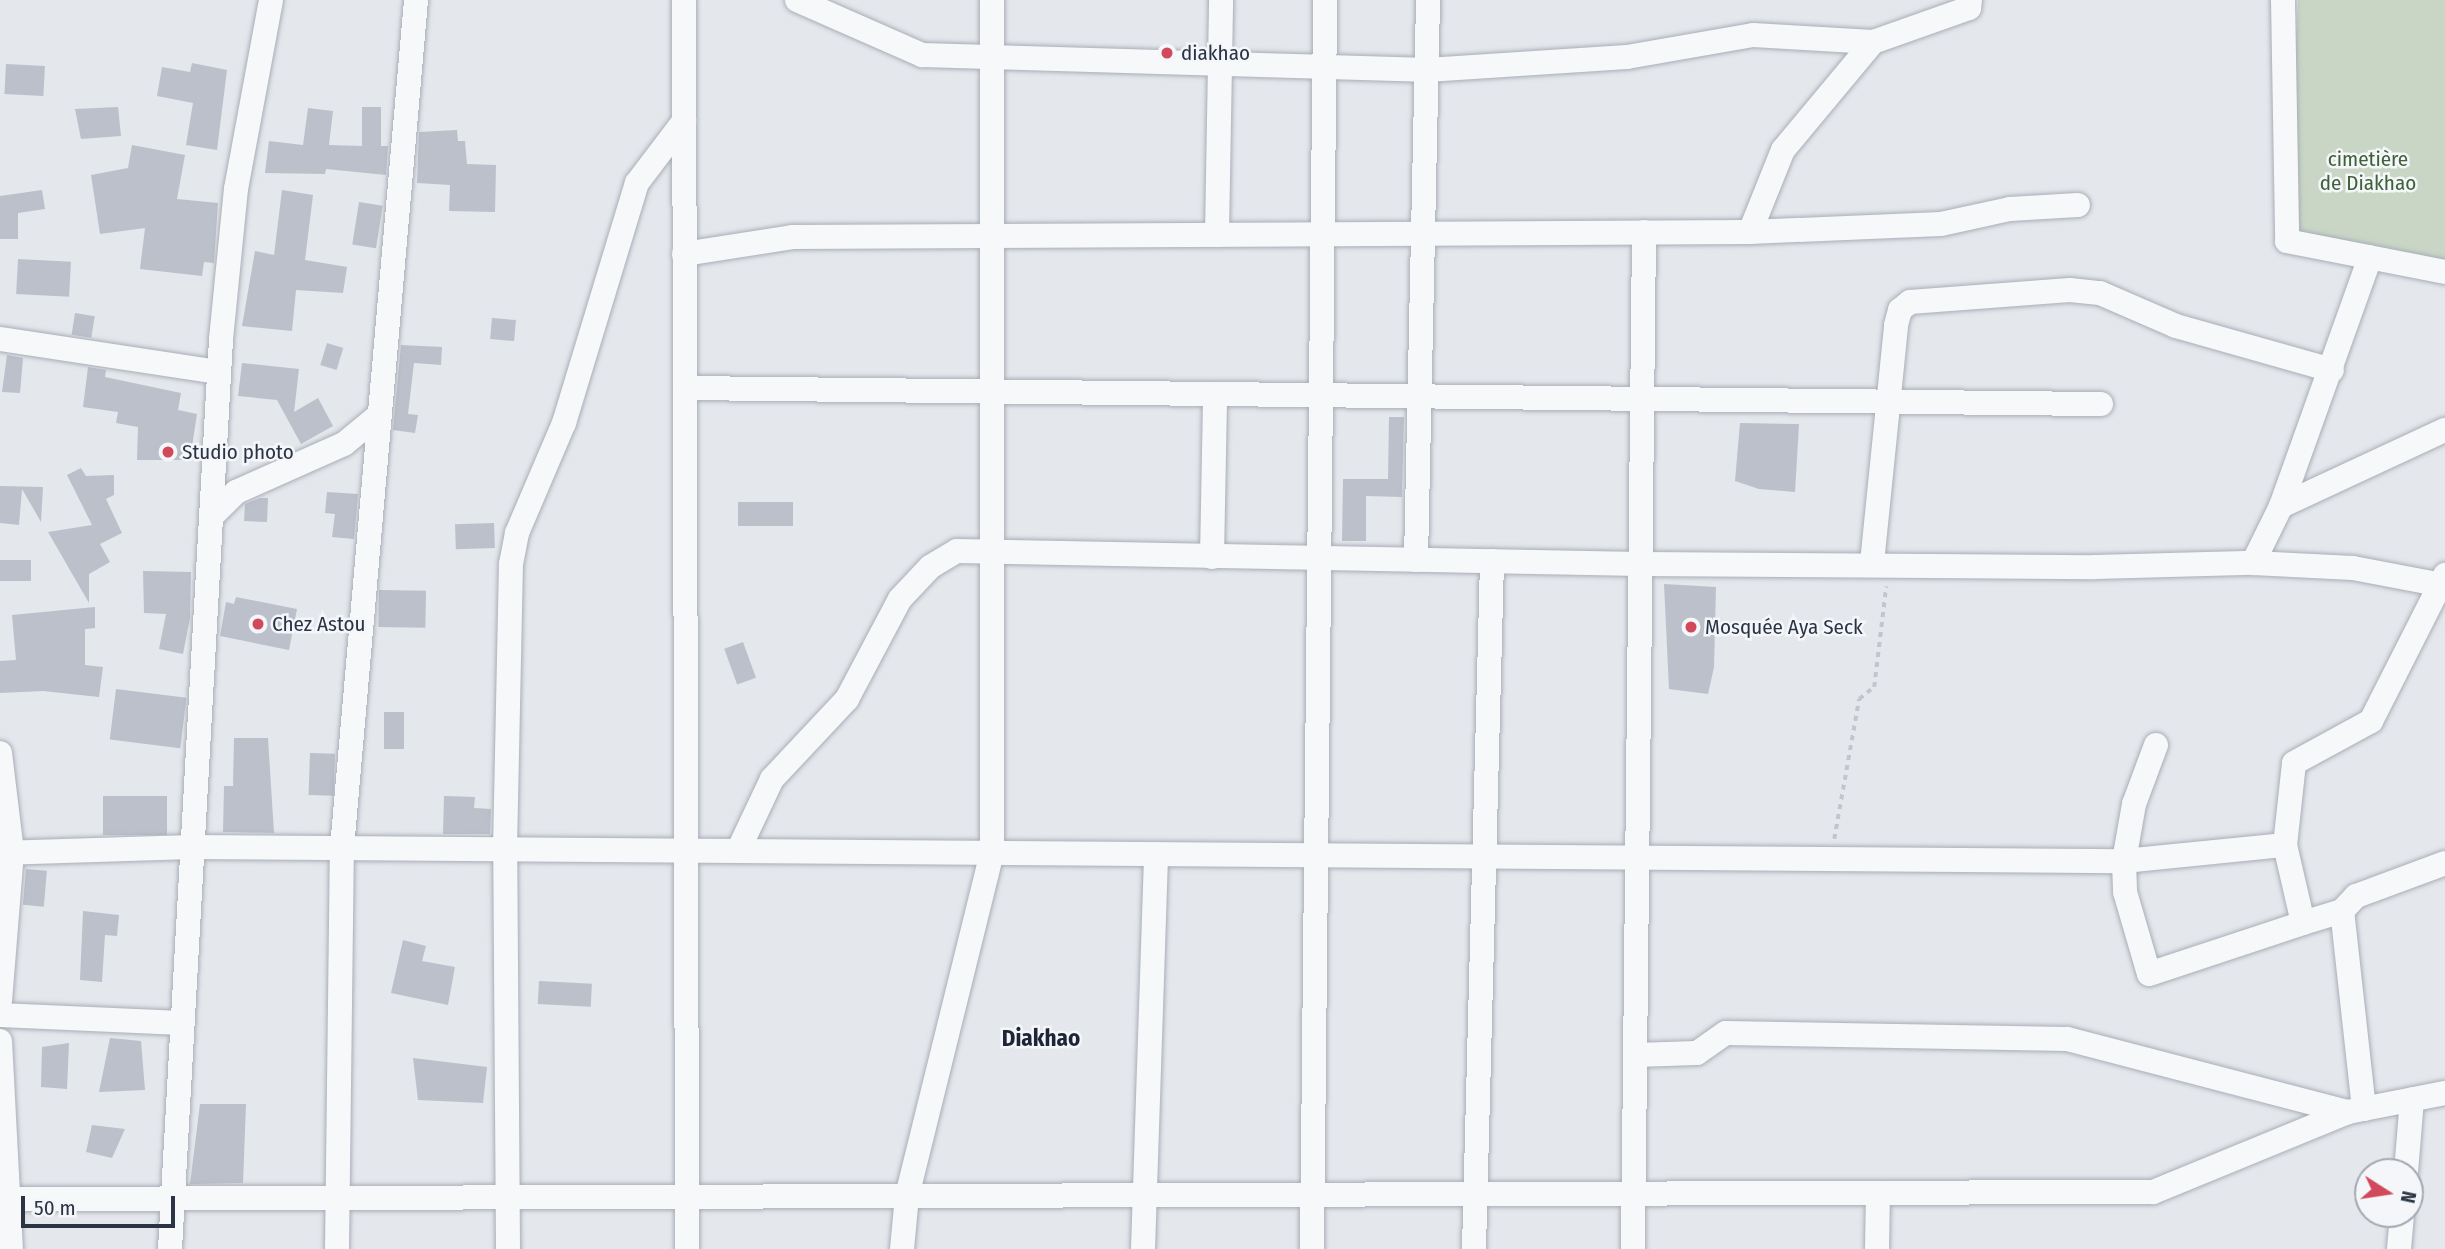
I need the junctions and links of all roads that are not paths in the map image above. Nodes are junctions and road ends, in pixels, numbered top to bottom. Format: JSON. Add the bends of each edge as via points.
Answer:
{"nodes":[{"id":1,"x":271,"y":0,"type":"edge"},
{"id":2,"x":416,"y":0,"type":"edge"},
{"id":3,"x":684,"y":0,"type":"edge"},
{"id":4,"x":797,"y":0,"type":"edge"},
{"id":5,"x":992,"y":0,"type":"edge"},
{"id":6,"x":1221,"y":0,"type":"edge"},
{"id":7,"x":1325,"y":0,"type":"edge"},
{"id":8,"x":1428,"y":0,"type":"edge"},
{"id":9,"x":1970,"y":0,"type":"edge"},
{"id":10,"x":2283,"y":0,"type":"edge"},
{"id":11,"x":1872,"y":42,"type":"junction"},
{"id":12,"x":992,"y":56,"type":"junction"},
{"id":13,"x":1220,"y":61,"type":"junction"},
{"id":14,"x":1324,"y":64,"type":"junction"},
{"id":15,"x":1427,"y":70,"type":"junction"},
{"id":16,"x":684,"y":121,"type":"junction"},
{"id":17,"x":2078,"y":205,"type":"dead end"},
{"id":18,"x":1644,"y":232,"type":"junction"},
{"id":19,"x":1750,"y":232,"type":"junction"},
{"id":20,"x":1323,"y":234,"type":"junction"},
{"id":21,"x":1423,"y":234,"type":"junction"},
{"id":22,"x":1217,"y":235,"type":"junction"},
{"id":23,"x":992,"y":236,"type":"junction"},
{"id":24,"x":684,"y":254,"type":"junction"},
{"id":25,"x":2370,"y":257,"type":"junction"},
{"id":26,"x":2445,"y":271,"type":"edge"},
{"id":27,"x":0,"y":339,"type":"edge"},
{"id":28,"x":2332,"y":370,"type":"junction"},
{"id":29,"x":219,"y":372,"type":"junction"},
{"id":30,"x":685,"y":388,"type":"junction"},
{"id":31,"x":992,"y":391,"type":"junction"},
{"id":32,"x":1215,"y":394,"type":"junction"},
{"id":33,"x":1321,"y":395,"type":"junction"},
{"id":34,"x":1420,"y":396,"type":"junction"},
{"id":35,"x":1643,"y":399,"type":"junction"},
{"id":36,"x":1885,"y":402,"type":"junction"},
{"id":37,"x":2101,"y":404,"type":"dead end"},
{"id":38,"x":378,"y":416,"type":"junction"},
{"id":39,"x":2445,"y":430,"type":"edge"},
{"id":40,"x":2281,"y":506,"type":"junction"},
{"id":41,"x":213,"y":515,"type":"junction"},
{"id":42,"x":992,"y":550,"type":"junction"},
{"id":43,"x":1212,"y":557,"type":"junction"},
{"id":44,"x":1319,"y":558,"type":"junction"},
{"id":45,"x":1416,"y":560,"type":"junction"},
{"id":46,"x":1492,"y":561,"type":"junction"},
{"id":47,"x":2253,"y":563,"type":"junction"},
{"id":48,"x":1641,"y":564,"type":"junction"},
{"id":49,"x":1880,"y":564,"type":"junction"},
{"id":50,"x":2444,"y":580,"type":"edge"},
{"id":51,"x":2156,"y":745,"type":"dead end"},
{"id":52,"x":0,"y":753,"type":"edge"},
{"id":53,"x":2285,"y":845,"type":"junction"},
{"id":54,"x":192,"y":847,"type":"junction"},
{"id":55,"x":342,"y":848,"type":"junction"},
{"id":56,"x":505,"y":849,"type":"junction"},
{"id":57,"x":686,"y":851,"type":"junction"},
{"id":58,"x":738,"y":851,"type":"junction"},
{"id":59,"x":6,"y":852,"type":"edge"},
{"id":60,"x":992,"y":853,"type":"junction"},
{"id":61,"x":1156,"y":854,"type":"junction"},
{"id":62,"x":1316,"y":855,"type":"junction"},
{"id":63,"x":1483,"y":856,"type":"junction"},
{"id":64,"x":1638,"y":857,"type":"junction"},
{"id":65,"x":2124,"y":861,"type":"junction"},
{"id":66,"x":2445,"y":863,"type":"edge"},
{"id":67,"x":2342,"y":911,"type":"junction"},
{"id":68,"x":2303,"y":923,"type":"junction"},
{"id":69,"x":0,"y":1000,"type":"edge"},
{"id":70,"x":0,"y":1014,"type":"edge"},
{"id":71,"x":181,"y":1023,"type":"junction"},
{"id":72,"x":0,"y":1041,"type":"edge"},
{"id":73,"x":1635,"y":1055,"type":"junction"},
{"id":74,"x":2445,"y":1093,"type":"edge"},
{"id":75,"x":2412,"y":1099,"type":"junction"},
{"id":76,"x":2356,"y":1111,"type":"junction"},
{"id":77,"x":2407,"y":1158,"type":"edge"},
{"id":78,"x":1878,"y":1193,"type":"junction"},
{"id":79,"x":1475,"y":1194,"type":"junction"},
{"id":80,"x":1634,"y":1194,"type":"junction"},
{"id":81,"x":1144,"y":1195,"type":"junction"},
{"id":82,"x":1313,"y":1195,"type":"junction"},
{"id":83,"x":687,"y":1196,"type":"junction"},
{"id":84,"x":907,"y":1196,"type":"junction"},
{"id":85,"x":337,"y":1197,"type":"junction"},
{"id":86,"x":508,"y":1197,"type":"junction"},
{"id":87,"x":173,"y":1198,"type":"junction"},
{"id":88,"x":10,"y":1199,"type":"junction"},
{"id":89,"x":2401,"y":1228,"type":"edge"},
{"id":90,"x":10,"y":1249,"type":"edge"},
{"id":91,"x":170,"y":1249,"type":"edge"},
{"id":92,"x":337,"y":1249,"type":"edge"},
{"id":93,"x":508,"y":1249,"type":"edge"},
{"id":94,"x":687,"y":1249,"type":"edge"},
{"id":95,"x":902,"y":1249,"type":"edge"},
{"id":96,"x":1143,"y":1249,"type":"edge"},
{"id":97,"x":1312,"y":1249,"type":"edge"},
{"id":98,"x":1474,"y":1249,"type":"edge"},
{"id":99,"x":1633,"y":1249,"type":"edge"},
{"id":100,"x":1877,"y":1249,"type":"edge"},
{"id":101,"x":2399,"y":1249,"type":"edge"}],
"edges":[{"from":1,"to":29,"type":"street","via":[[236,189]]},
{"from":2,"to":38,"type":"street"},
{"from":3,"to":16,"type":"street"},
{"from":4,"to":12,"type":"street","via":[[902,50],[922,55]]},
{"from":5,"to":12,"type":"street"},
{"from":6,"to":13,"type":"street"},
{"from":7,"to":14,"type":"street"},
{"from":8,"to":15,"type":"street"},
{"from":9,"to":11,"type":"street","via":[[1969,8]]},
{"from":10,"to":25,"type":"street","via":[[2287,241]]},
{"from":11,"to":15,"type":"street","via":[[1754,35],[1627,57]]},
{"from":11,"to":19,"type":"street","via":[[1783,150]]},
{"from":12,"to":13,"type":"street"},
{"from":12,"to":23,"type":"street"},
{"from":13,"to":14,"type":"street"},
{"from":13,"to":22,"type":"street"},
{"from":14,"to":15,"type":"street"},
{"from":14,"to":20,"type":"street"},
{"from":15,"to":21,"type":"street"},
{"from":16,"to":24,"type":"street"},
{"from":16,"to":56,"type":"street","via":[[637,183],[564,423],[517,533],[508,596]]},
{"from":17,"to":19,"type":"street","via":[[2010,209],[1941,224]]},
{"from":18,"to":19,"type":"street"},
{"from":18,"to":21,"type":"street"},
{"from":18,"to":35,"type":"street"},
{"from":20,"to":21,"type":"street"},
{"from":20,"to":22,"type":"street"},
{"from":20,"to":33,"type":"street"},
{"from":21,"to":34,"type":"street"},
{"from":22,"to":23,"type":"street"},
{"from":23,"to":24,"type":"street","via":[[792,237]]},
{"from":23,"to":31,"type":"street"},
{"from":24,"to":30,"type":"street"},
{"from":25,"to":26,"type":"street"},
{"from":25,"to":28,"type":"street"},
{"from":27,"to":29,"type":"street"},
{"from":28,"to":36,"type":"street","via":[[2176,326],[2100,293],[2070,290],[1910,302],[1900,310],[1896,325]]},
{"from":28,"to":40,"type":"street"},
{"from":29,"to":41,"type":"street"},
{"from":30,"to":31,"type":"street"},
{"from":30,"to":57,"type":"street"},
{"from":31,"to":32,"type":"street"},
{"from":31,"to":42,"type":"street"},
{"from":32,"to":33,"type":"street"},
{"from":32,"to":43,"type":"street"},
{"from":33,"to":34,"type":"street"},
{"from":33,"to":44,"type":"street"},
{"from":34,"to":35,"type":"street"},
{"from":34,"to":45,"type":"street"},
{"from":35,"to":36,"type":"street"},
{"from":35,"to":48,"type":"street"},
{"from":36,"to":37,"type":"street"},
{"from":36,"to":49,"type":"street"},
{"from":38,"to":41,"type":"street","via":[[344,443],[236,492]]},
{"from":38,"to":55,"type":"street"},
{"from":39,"to":40,"type":"street"},
{"from":40,"to":47,"type":"street"},
{"from":41,"to":54,"type":"street"},
{"from":42,"to":43,"type":"street"},
{"from":42,"to":58,"type":"street","via":[[957,551],[930,567],[900,599],[847,699],[772,779]]},
{"from":42,"to":60,"type":"street"},
{"from":43,"to":44,"type":"street"},
{"from":44,"to":45,"type":"street"},
{"from":44,"to":62,"type":"street"},
{"from":45,"to":46,"type":"street"},
{"from":46,"to":48,"type":"street"},
{"from":46,"to":63,"type":"street"},
{"from":47,"to":49,"type":"street","via":[[2095,567]]},
{"from":47,"to":50,"type":"street","via":[[2353,568]]},
{"from":48,"to":49,"type":"street"},
{"from":48,"to":64,"type":"street"},
{"from":50,"to":53,"type":"street","via":[[2371,721],[2294,762]]},
{"from":51,"to":65,"type":"street","via":[[2134,804]]},
{"from":52,"to":59,"type":"street"},
{"from":53,"to":65,"type":"street"},
{"from":53,"to":68,"type":"street"},
{"from":54,"to":55,"type":"street"},
{"from":54,"to":59,"type":"street"},
{"from":54,"to":71,"type":"street"},
{"from":55,"to":56,"type":"street"},
{"from":55,"to":85,"type":"street"},
{"from":56,"to":57,"type":"street"},
{"from":56,"to":86,"type":"street"},
{"from":57,"to":58,"type":"street"},
{"from":57,"to":83,"type":"street"},
{"from":58,"to":60,"type":"street"},
{"from":59,"to":69,"type":"street"},
{"from":60,"to":61,"type":"street"},
{"from":60,"to":84,"type":"street"},
{"from":61,"to":62,"type":"street"},
{"from":61,"to":81,"type":"street"},
{"from":62,"to":63,"type":"street"},
{"from":62,"to":82,"type":"street"},
{"from":63,"to":64,"type":"street"},
{"from":63,"to":79,"type":"street"},
{"from":64,"to":65,"type":"street"},
{"from":64,"to":73,"type":"street"},
{"from":65,"to":68,"type":"street","via":[[2125,892],[2149,974]]},
{"from":66,"to":67,"type":"street","via":[[2356,896]]},
{"from":67,"to":68,"type":"street"},
{"from":67,"to":76,"type":"street"},
{"from":70,"to":71,"type":"street"},
{"from":71,"to":87,"type":"street"},
{"from":72,"to":88,"type":"street"},
{"from":73,"to":76,"type":"street","via":[[1697,1054],[1726,1033],[2067,1039]]},
{"from":73,"to":80,"type":"street"},
{"from":74,"to":75,"type":"street"},
{"from":75,"to":76,"type":"street"},
{"from":75,"to":77,"type":"street"},
{"from":76,"to":78,"type":"street","via":[[2153,1192]]},
{"from":78,"to":80,"type":"street"},
{"from":78,"to":100,"type":"street"},
{"from":79,"to":80,"type":"street"},
{"from":79,"to":82,"type":"street"},
{"from":79,"to":98,"type":"street"},
{"from":80,"to":99,"type":"street"},
{"from":81,"to":82,"type":"street"},
{"from":81,"to":84,"type":"street"},
{"from":81,"to":96,"type":"street"},
{"from":82,"to":97,"type":"street"},
{"from":83,"to":84,"type":"street"},
{"from":83,"to":86,"type":"street"},
{"from":83,"to":94,"type":"street"},
{"from":84,"to":95,"type":"street"},
{"from":85,"to":86,"type":"street"},
{"from":85,"to":87,"type":"street"},
{"from":85,"to":92,"type":"street"},
{"from":86,"to":93,"type":"street"},
{"from":87,"to":88,"type":"street"},
{"from":87,"to":91,"type":"street"},
{"from":88,"to":90,"type":"street"},
{"from":89,"to":101,"type":"street"}]}
